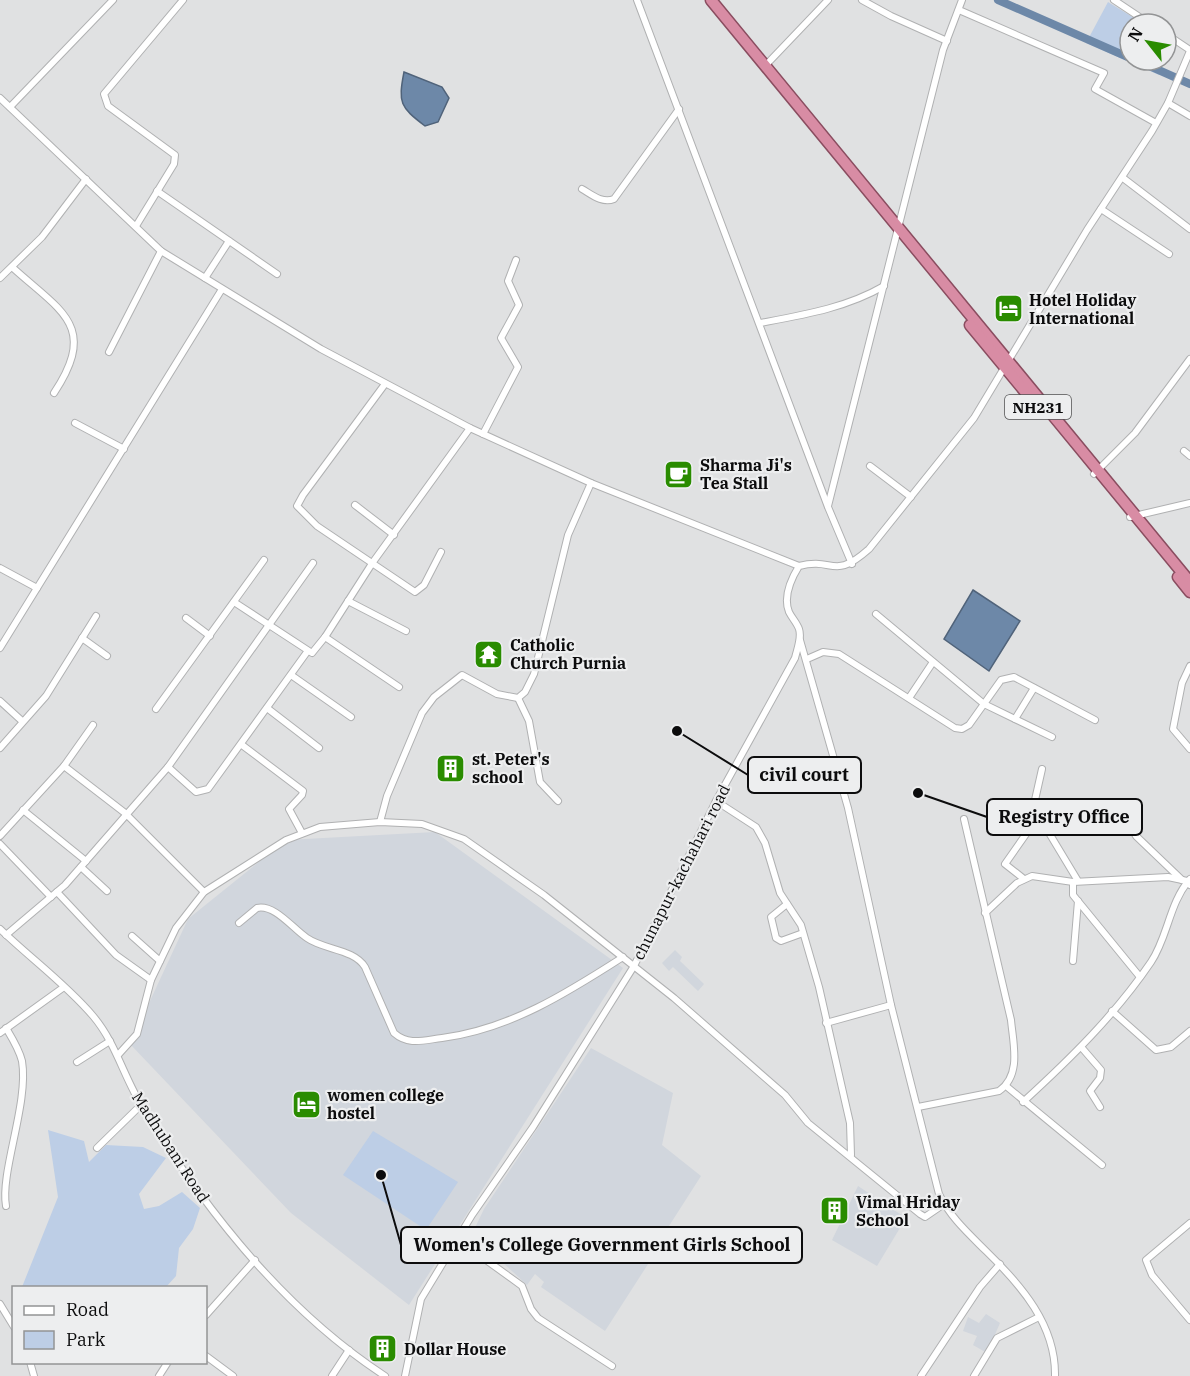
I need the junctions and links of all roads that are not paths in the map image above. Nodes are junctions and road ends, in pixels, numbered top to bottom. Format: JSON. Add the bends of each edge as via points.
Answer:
{"nodes":[{"id":1,"x":113,"y":0,"type":"edge"},
{"id":2,"x":183,"y":0,"type":"edge"},
{"id":3,"x":637,"y":0,"type":"edge"},
{"id":4,"x":711,"y":0,"type":"edge"},
{"id":5,"x":828,"y":0,"type":"edge"},
{"id":6,"x":862,"y":0,"type":"edge"},
{"id":7,"x":962,"y":0,"type":"edge"},
{"id":8,"x":1114,"y":0,"type":"edge"},
{"id":9,"x":959,"y":10,"type":"junction"},
{"id":10,"x":1132,"y":12,"type":"edge"},
{"id":11,"x":947,"y":40,"type":"junction"},
{"id":12,"x":1190,"y":51,"type":"edge"},
{"id":13,"x":765,"y":66,"type":"junction"},
{"id":14,"x":0,"y":98,"type":"edge"},
{"id":15,"x":1168,"y":103,"type":"junction"},
{"id":16,"x":10,"y":107,"type":"junction"},
{"id":17,"x":679,"y":109,"type":"junction"},
{"id":18,"x":1190,"y":116,"type":"edge"},
{"id":19,"x":1156,"y":123,"type":"junction"},
{"id":20,"x":1123,"y":178,"type":"junction"},
{"id":21,"x":86,"y":179,"type":"junction"},
{"id":22,"x":582,"y":189,"type":"dead end"},
{"id":23,"x":157,"y":191,"type":"junction"},
{"id":24,"x":1101,"y":209,"type":"junction"},
{"id":25,"x":895,"y":225,"type":"junction"},
{"id":26,"x":136,"y":226,"type":"junction"},
{"id":27,"x":1190,"y":229,"type":"edge"},
{"id":28,"x":229,"y":241,"type":"junction"},
{"id":29,"x":161,"y":251,"type":"junction"},
{"id":30,"x":1169,"y":254,"type":"dead end"},
{"id":31,"x":516,"y":260,"type":"dead end"},
{"id":32,"x":12,"y":267,"type":"junction"},
{"id":33,"x":277,"y":274,"type":"dead end"},
{"id":34,"x":0,"y":278,"type":"edge"},
{"id":35,"x":205,"y":278,"type":"junction"},
{"id":36,"x":884,"y":286,"type":"junction"},
{"id":37,"x":222,"y":289,"type":"junction"},
{"id":38,"x":760,"y":324,"type":"junction"},
{"id":39,"x":109,"y":352,"type":"dead end"},
{"id":40,"x":1190,"y":359,"type":"edge"},
{"id":41,"x":1007,"y":365,"type":"junction"},
{"id":42,"x":385,"y":384,"type":"junction"},
{"id":43,"x":54,"y":393,"type":"dead end"},
{"id":44,"x":75,"y":423,"type":"dead end"},
{"id":45,"x":470,"y":428,"type":"junction"},
{"id":46,"x":483,"y":434,"type":"junction"},
{"id":47,"x":124,"y":449,"type":"junction"},
{"id":48,"x":1184,"y":451,"type":"dead end"},
{"id":49,"x":1190,"y":456,"type":"edge"},
{"id":50,"x":870,"y":466,"type":"dead end"},
{"id":51,"x":1096,"y":471,"type":"junction"},
{"id":52,"x":591,"y":483,"type":"junction"},
{"id":53,"x":911,"y":497,"type":"junction"},
{"id":54,"x":1190,"y":503,"type":"edge"},
{"id":55,"x":355,"y":505,"type":"dead end"},
{"id":56,"x":828,"y":507,"type":"junction"},
{"id":57,"x":1133,"y":516,"type":"junction"},
{"id":58,"x":394,"y":535,"type":"junction"},
{"id":59,"x":441,"y":552,"type":"dead end"},
{"id":60,"x":264,"y":560,"type":"dead end"},
{"id":61,"x":373,"y":562,"type":"junction"},
{"id":62,"x":313,"y":563,"type":"dead end"},
{"id":63,"x":852,"y":564,"type":"junction"},
{"id":64,"x":800,"y":566,"type":"junction"},
{"id":65,"x":0,"y":568,"type":"edge"},
{"id":66,"x":1190,"y":582,"type":"edge"},
{"id":67,"x":38,"y":588,"type":"junction"},
{"id":68,"x":1190,"y":592,"type":"edge"},
{"id":69,"x":348,"y":601,"type":"junction"},
{"id":70,"x":234,"y":602,"type":"junction"},
{"id":71,"x":876,"y":614,"type":"dead end"},
{"id":72,"x":96,"y":615,"type":"dead end"},
{"id":73,"x":186,"y":618,"type":"dead end"},
{"id":74,"x":270,"y":627,"type":"junction"},
{"id":75,"x":406,"y":631,"type":"dead end"},
{"id":76,"x":210,"y":636,"type":"junction"},
{"id":77,"x":326,"y":637,"type":"junction"},
{"id":78,"x":82,"y":638,"type":"junction"},
{"id":79,"x":800,"y":640,"type":"junction"},
{"id":80,"x":0,"y":648,"type":"edge"},
{"id":81,"x":307,"y":652,"type":"junction"},
{"id":82,"x":107,"y":656,"type":"dead end"},
{"id":83,"x":807,"y":659,"type":"junction"},
{"id":84,"x":933,"y":662,"type":"junction"},
{"id":85,"x":1190,"y":666,"type":"edge"},
{"id":86,"x":291,"y":675,"type":"junction"},
{"id":87,"x":399,"y":687,"type":"dead end"},
{"id":88,"x":1034,"y":688,"type":"junction"},
{"id":89,"x":518,"y":698,"type":"junction"},
{"id":90,"x":909,"y":699,"type":"junction"},
{"id":91,"x":0,"y":701,"type":"edge"},
{"id":92,"x":984,"y":704,"type":"junction"},
{"id":93,"x":267,"y":708,"type":"junction"},
{"id":94,"x":156,"y":709,"type":"dead end"},
{"id":95,"x":351,"y":717,"type":"dead end"},
{"id":96,"x":1015,"y":719,"type":"junction"},
{"id":97,"x":1095,"y":720,"type":"dead end"},
{"id":98,"x":22,"y":721,"type":"junction"},
{"id":99,"x":93,"y":725,"type":"dead end"},
{"id":100,"x":1052,"y":737,"type":"dead end"},
{"id":101,"x":242,"y":745,"type":"junction"},
{"id":102,"x":0,"y":748,"type":"edge"},
{"id":103,"x":319,"y":748,"type":"dead end"},
{"id":104,"x":1190,"y":749,"type":"edge"},
{"id":105,"x":64,"y":766,"type":"junction"},
{"id":106,"x":168,"y":767,"type":"junction"},
{"id":107,"x":1042,"y":770,"type":"dead end"},
{"id":108,"x":558,"y":801,"type":"dead end"},
{"id":109,"x":716,"y":801,"type":"junction"},
{"id":110,"x":23,"y":810,"type":"junction"},
{"id":111,"x":127,"y":815,"type":"junction"},
{"id":112,"x":1038,"y":817,"type":"junction"},
{"id":113,"x":964,"y":819,"type":"dead end"},
{"id":114,"x":1132,"y":821,"type":"dead end"},
{"id":115,"x":380,"y":822,"type":"junction"},
{"id":116,"x":302,"y":833,"type":"junction"},
{"id":117,"x":0,"y":836,"type":"edge"},
{"id":118,"x":0,"y":844,"type":"edge"},
{"id":119,"x":83,"y":864,"type":"junction"},
{"id":120,"x":1024,"y":879,"type":"junction"},
{"id":121,"x":1075,"y":881,"type":"junction"},
{"id":122,"x":1187,"y":881,"type":"edge"},
{"id":123,"x":107,"y":891,"type":"dead end"},
{"id":124,"x":57,"y":892,"type":"junction"},
{"id":125,"x":204,"y":892,"type":"junction"},
{"id":126,"x":51,"y":897,"type":"junction"},
{"id":127,"x":1078,"y":901,"type":"junction"},
{"id":128,"x":787,"y":904,"type":"junction"},
{"id":129,"x":985,"y":913,"type":"junction"},
{"id":130,"x":239,"y":923,"type":"dead end"},
{"id":131,"x":0,"y":929,"type":"edge"},
{"id":132,"x":803,"y":933,"type":"junction"},
{"id":133,"x":6,"y":935,"type":"junction"},
{"id":134,"x":132,"y":936,"type":"dead end"},
{"id":135,"x":623,"y":957,"type":"junction"},
{"id":136,"x":160,"y":961,"type":"junction"},
{"id":137,"x":1073,"y":961,"type":"dead end"},
{"id":138,"x":634,"y":966,"type":"junction"},
{"id":139,"x":1140,"y":977,"type":"junction"},
{"id":140,"x":152,"y":980,"type":"junction"},
{"id":141,"x":64,"y":987,"type":"junction"},
{"id":142,"x":891,"y":1005,"type":"junction"},
{"id":143,"x":1112,"y":1011,"type":"junction"},
{"id":144,"x":826,"y":1023,"type":"junction"},
{"id":145,"x":6,"y":1028,"type":"junction"},
{"id":146,"x":1190,"y":1031,"type":"edge"},
{"id":147,"x":0,"y":1033,"type":"edge"},
{"id":148,"x":110,"y":1041,"type":"junction"},
{"id":149,"x":1082,"y":1048,"type":"junction"},
{"id":150,"x":118,"y":1055,"type":"junction"},
{"id":151,"x":77,"y":1062,"type":"dead end"},
{"id":152,"x":1006,"y":1086,"type":"junction"},
{"id":153,"x":1023,"y":1102,"type":"junction"},
{"id":154,"x":141,"y":1105,"type":"junction"},
{"id":155,"x":918,"y":1107,"type":"junction"},
{"id":156,"x":1100,"y":1107,"type":"dead end"},
{"id":157,"x":97,"y":1148,"type":"dead end"},
{"id":158,"x":851,"y":1155,"type":"junction"},
{"id":159,"x":1102,"y":1165,"type":"dead end"},
{"id":160,"x":944,"y":1204,"type":"junction"},
{"id":161,"x":6,"y":1206,"type":"dead end"},
{"id":162,"x":1189,"y":1225,"type":"edge"},
{"id":163,"x":458,"y":1239,"type":"junction"},
{"id":164,"x":255,"y":1260,"type":"junction"},
{"id":165,"x":1000,"y":1264,"type":"junction"},
{"id":166,"x":0,"y":1304,"type":"edge"},
{"id":167,"x":207,"y":1314,"type":"edge"},
{"id":168,"x":1039,"y":1317,"type":"junction"},
{"id":169,"x":1190,"y":1320,"type":"edge"},
{"id":170,"x":12,"y":1324,"type":"edge"},
{"id":171,"x":349,"y":1350,"type":"junction"},
{"id":172,"x":207,"y":1357,"type":"edge"},
{"id":173,"x":612,"y":1366,"type":"dead end"},
{"id":174,"x":233,"y":1376,"type":"edge"},
{"id":175,"x":332,"y":1376,"type":"edge"},
{"id":176,"x":385,"y":1376,"type":"edge"},
{"id":177,"x":405,"y":1376,"type":"edge"},
{"id":178,"x":921,"y":1376,"type":"edge"},
{"id":179,"x":974,"y":1376,"type":"edge"},
{"id":180,"x":1056,"y":1376,"type":"edge"}],
"edges":[{"from":1,"to":16,"type":"street"},
{"from":2,"to":23,"type":"street","via":[[104,94],[108,106],[175,155],[174,164]]},
{"from":3,"to":17,"type":"street"},
{"from":4,"to":13,"type":"highway","number":"NH231"},
{"from":5,"to":13,"type":"street"},
{"from":6,"to":11,"type":"street"},
{"from":7,"to":9,"type":"street"},
{"from":8,"to":10,"type":"street"},
{"from":9,"to":11,"type":"street"},
{"from":9,"to":19,"type":"street","via":[[1104,73],[1095,88]]},
{"from":11,"to":25,"type":"street"},
{"from":12,"to":15,"type":"street"},
{"from":13,"to":25,"type":"highway","number":"NH231"},
{"from":14,"to":16,"type":"street"},
{"from":15,"to":18,"type":"street"},
{"from":15,"to":19,"type":"street"},
{"from":16,"to":21,"type":"street"},
{"from":17,"to":22,"type":"street","via":[[614,199],[599,199]]},
{"from":17,"to":38,"type":"street"},
{"from":19,"to":20,"type":"street"},
{"from":20,"to":24,"type":"street"},
{"from":20,"to":27,"type":"street"},
{"from":21,"to":26,"type":"street"},
{"from":21,"to":32,"type":"street","via":[[42,237]]},
{"from":23,"to":26,"type":"street"},
{"from":23,"to":28,"type":"street"},
{"from":24,"to":30,"type":"street"},
{"from":24,"to":41,"type":"street"},
{"from":25,"to":36,"type":"street"},
{"from":25,"to":41,"type":"highway","number":"NH231"},
{"from":26,"to":29,"type":"street"},
{"from":28,"to":33,"type":"street"},
{"from":28,"to":35,"type":"street"},
{"from":29,"to":35,"type":"street"},
{"from":29,"to":39,"type":"street"},
{"from":31,"to":46,"type":"street","via":[[508,281],[519,305],[501,338],[518,368]]},
{"from":32,"to":34,"type":"street"},
{"from":32,"to":43,"type":"street","via":[[74,329],[68,372]]},
{"from":35,"to":37,"type":"street"},
{"from":36,"to":38,"type":"street","via":[[861,299]]},
{"from":36,"to":56,"type":"street"},
{"from":37,"to":42,"type":"street"},
{"from":37,"to":47,"type":"street"},
{"from":38,"to":56,"type":"street"},
{"from":40,"to":51,"type":"street","via":[[1135,433]]},
{"from":41,"to":51,"type":"highway","number":"NH231"},
{"from":41,"to":53,"type":"street","via":[[974,418]]},
{"from":42,"to":45,"type":"street"},
{"from":42,"to":61,"type":"street","via":[[297,506],[317,526]]},
{"from":44,"to":47,"type":"street"},
{"from":45,"to":46,"type":"street"},
{"from":45,"to":58,"type":"street"},
{"from":46,"to":52,"type":"street"},
{"from":47,"to":67,"type":"street"},
{"from":48,"to":49,"type":"street"},
{"from":50,"to":53,"type":"street"},
{"from":51,"to":57,"type":"highway","number":"NH231"},
{"from":52,"to":64,"type":"street"},
{"from":52,"to":89,"type":"street","via":[[568,535],[534,674]]},
{"from":53,"to":63,"type":"street"},
{"from":54,"to":57,"type":"street"},
{"from":55,"to":58,"type":"street"},
{"from":56,"to":63,"type":"street"},
{"from":57,"to":66,"type":"highway","number":"NH231"},
{"from":57,"to":68,"type":"highway","number":"NH231"},
{"from":58,"to":61,"type":"street"},
{"from":59,"to":61,"type":"street","via":[[415,592]]},
{"from":60,"to":70,"type":"street"},
{"from":61,"to":69,"type":"street"},
{"from":62,"to":74,"type":"street"},
{"from":63,"to":64,"type":"street"},
{"from":64,"to":79,"type":"street","via":[[788,595],[789,611]]},
{"from":65,"to":67,"type":"street"},
{"from":67,"to":80,"type":"street"},
{"from":69,"to":75,"type":"street"},
{"from":69,"to":77,"type":"street"},
{"from":70,"to":74,"type":"street"},
{"from":70,"to":76,"type":"street"},
{"from":71,"to":84,"type":"street"},
{"from":72,"to":78,"type":"street"},
{"from":73,"to":76,"type":"street"},
{"from":74,"to":81,"type":"street"},
{"from":74,"to":106,"type":"street"},
{"from":76,"to":94,"type":"street"},
{"from":77,"to":81,"type":"street","via":[[312,653]]},
{"from":77,"to":87,"type":"street"},
{"from":78,"to":82,"type":"street"},
{"from":78,"to":98,"type":"street","via":[[45,696]]},
{"from":79,"to":83,"type":"street"},
{"from":79,"to":109,"type":"street","name":"chunapur-kachahari road","via":[[795,658]]},
{"from":81,"to":86,"type":"street"},
{"from":83,"to":90,"type":"street","via":[[823,652],[839,654]]},
{"from":83,"to":142,"type":"street","via":[[850,814]]},
{"from":84,"to":90,"type":"street"},
{"from":84,"to":92,"type":"street"},
{"from":85,"to":104,"type":"street","via":[[1182,683],[1173,729]]},
{"from":86,"to":93,"type":"street"},
{"from":86,"to":95,"type":"street"},
{"from":88,"to":92,"type":"street","via":[[1006,677]]},
{"from":88,"to":96,"type":"street"},
{"from":88,"to":97,"type":"street"},
{"from":89,"to":108,"type":"street","via":[[529,721],[540,782]]},
{"from":89,"to":115,"type":"street","via":[[507,698],[462,675],[434,697],[417,722]]},
{"from":90,"to":92,"type":"street","via":[[954,728],[962,729]]},
{"from":91,"to":98,"type":"street"},
{"from":92,"to":96,"type":"street"},
{"from":93,"to":101,"type":"street"},
{"from":93,"to":103,"type":"street"},
{"from":96,"to":100,"type":"street"},
{"from":98,"to":102,"type":"street"},
{"from":99,"to":105,"type":"street"},
{"from":101,"to":106,"type":"street","via":[[202,792],[189,787]]},
{"from":101,"to":116,"type":"street","via":[[303,791],[289,809]]},
{"from":105,"to":110,"type":"street"},
{"from":105,"to":111,"type":"street"},
{"from":106,"to":111,"type":"street"},
{"from":107,"to":112,"type":"street","via":[[1035,800]]},
{"from":109,"to":128,"type":"street","via":[[756,827],[765,843],[774,880]]},
{"from":109,"to":138,"type":"street","name":"chunapur-kachahari road"},
{"from":110,"to":117,"type":"street"},
{"from":110,"to":119,"type":"street"},
{"from":111,"to":119,"type":"street"},
{"from":111,"to":125,"type":"street"},
{"from":112,"to":120,"type":"street","via":[[1005,864]]},
{"from":112,"to":121,"type":"street"},
{"from":113,"to":129,"type":"street"},
{"from":114,"to":122,"type":"street","via":[[1136,836]]},
{"from":115,"to":116,"type":"street","via":[[320,827]]},
{"from":115,"to":135,"type":"street","via":[[422,824],[464,839]]},
{"from":116,"to":125,"type":"street"},
{"from":118,"to":126,"type":"street"},
{"from":119,"to":123,"type":"street"},
{"from":119,"to":124,"type":"street"},
{"from":120,"to":121,"type":"street","via":[[1032,876]]},
{"from":120,"to":129,"type":"street"},
{"from":121,"to":122,"type":"street"},
{"from":121,"to":127,"type":"street","via":[[1071,892]]},
{"from":122,"to":139,"type":"street","via":[[1158,950]]},
{"from":124,"to":126,"type":"street"},
{"from":124,"to":140,"type":"street","via":[[116,955]]},
{"from":125,"to":136,"type":"street","via":[[176,928]]},
{"from":126,"to":133,"type":"street"},
{"from":127,"to":137,"type":"street"},
{"from":127,"to":139,"type":"street"},
{"from":128,"to":132,"type":"street"},
{"from":128,"to":132,"type":"street","via":[[771,917],[776,938],[781,941]]},
{"from":129,"to":152,"type":"street","via":[[1011,1020],[1014,1063]]},
{"from":130,"to":135,"type":"street","via":[[257,908],[268,908],[308,939],[358,960],[365,967],[394,1034],[413,1042],[479,1031],[517,1017],[555,999]]},
{"from":131,"to":133,"type":"street","name":"Madhubani Road"},
{"from":132,"to":144,"type":"street"},
{"from":133,"to":141,"type":"street","name":"Madhubani Road"},
{"from":134,"to":136,"type":"street"},
{"from":135,"to":138,"type":"street"},
{"from":136,"to":140,"type":"street"},
{"from":138,"to":158,"type":"street","via":[[785,1095],[808,1123]]},
{"from":138,"to":163,"type":"street","name":"chunapur-kachahari road"},
{"from":139,"to":143,"type":"street"},
{"from":140,"to":150,"type":"street","via":[[136,1034]]},
{"from":141,"to":145,"type":"street"},
{"from":141,"to":148,"type":"street","name":"Madhubani Road","via":[[93,1015]]},
{"from":142,"to":144,"type":"street"},
{"from":142,"to":155,"type":"street"},
{"from":143,"to":146,"type":"street","via":[[1156,1050],[1171,1047]]},
{"from":143,"to":149,"type":"street"},
{"from":144,"to":158,"type":"street","via":[[850,1123]]},
{"from":145,"to":147,"type":"street"},
{"from":145,"to":161,"type":"street","via":[[22,1068],[20,1102],[1,1189]]},
{"from":148,"to":150,"type":"street","name":"Madhubani Road"},
{"from":148,"to":151,"type":"street"},
{"from":149,"to":153,"type":"street"},
{"from":149,"to":156,"type":"street","via":[[1101,1070],[1090,1091]]},
{"from":150,"to":154,"type":"street","name":"Madhubani Road"},
{"from":152,"to":153,"type":"street"},
{"from":152,"to":155,"type":"street","via":[[999,1091]]},
{"from":153,"to":159,"type":"street"},
{"from":154,"to":157,"type":"street"},
{"from":154,"to":164,"type":"street","name":"Madhubani Road","via":[[195,1188]]},
{"from":155,"to":160,"type":"street"},
{"from":158,"to":160,"type":"street","via":[[920,1214],[931,1214]]},
{"from":160,"to":165,"type":"street"},
{"from":162,"to":169,"type":"street","via":[[1146,1260],[1152,1275]]},
{"from":163,"to":173,"type":"street","via":[[522,1286],[538,1318]]},
{"from":163,"to":177,"type":"street","name":"chunapur-kachahari road","via":[[421,1299]]},
{"from":164,"to":167,"type":"street"},
{"from":164,"to":171,"type":"street","name":"Madhubani Road","via":[[303,1312]]},
{"from":165,"to":168,"type":"street"},
{"from":165,"to":178,"type":"street","via":[[980,1287]]},
{"from":166,"to":170,"type":"street"},
{"from":168,"to":179,"type":"street","via":[[998,1338]]},
{"from":168,"to":180,"type":"street","via":[[1053,1346]]},
{"from":171,"to":175,"type":"street"},
{"from":171,"to":176,"type":"street","name":"Madhubani Road"},
{"from":172,"to":174,"type":"street"}]}
